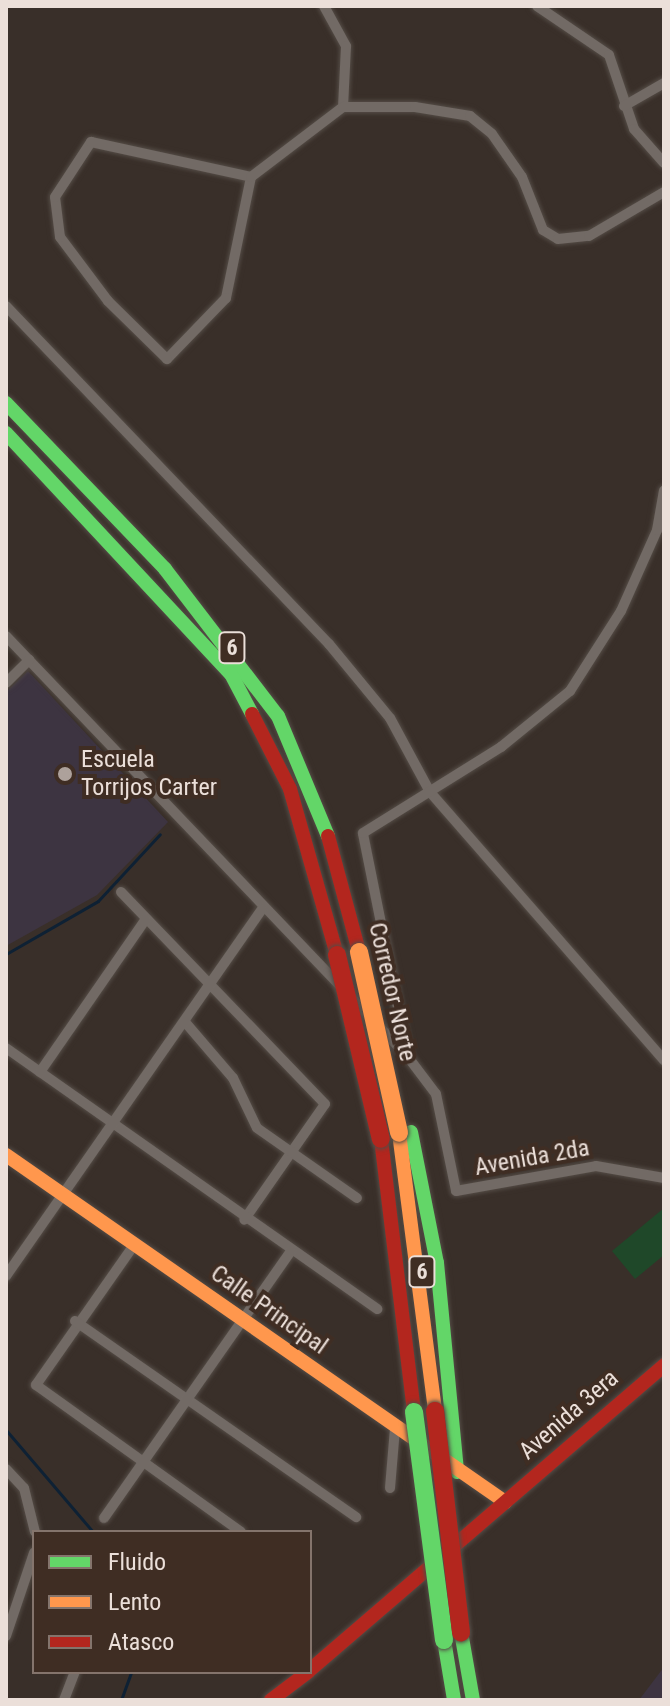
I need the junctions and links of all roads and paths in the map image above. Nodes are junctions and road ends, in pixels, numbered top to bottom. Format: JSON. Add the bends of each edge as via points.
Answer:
{"nodes":[{"id":1,"x":324,"y":6,"type":"edge"},
{"id":2,"x":537,"y":6,"type":"edge"},
{"id":3,"x":664,"y":83,"type":"edge"},
{"id":4,"x":624,"y":106,"type":"junction"},
{"id":5,"x":343,"y":107,"type":"junction"},
{"id":6,"x":664,"y":163,"type":"edge"},
{"id":7,"x":251,"y":177,"type":"junction"},
{"id":8,"x":664,"y":192,"type":"edge"},
{"id":9,"x":6,"y":306,"type":"edge"},
{"id":10,"x":6,"y":403,"type":"edge"},
{"id":11,"x":6,"y":433,"type":"edge"},
{"id":12,"x":664,"y":491,"type":"edge"},
{"id":13,"x":6,"y":636,"type":"edge"},
{"id":14,"x":29,"y":660,"type":"junction"},
{"id":15,"x":6,"y":683,"type":"edge"},
{"id":16,"x":430,"y":792,"type":"junction"},
{"id":17,"x":121,"y":892,"type":"dead end"},
{"id":18,"x":262,"y":909,"type":"junction"},
{"id":19,"x":146,"y":919,"type":"junction"},
{"id":20,"x":211,"y":983,"type":"junction"},
{"id":21,"x":185,"y":1022,"type":"junction"},
{"id":22,"x":6,"y":1048,"type":"edge"},
{"id":23,"x":408,"y":1057,"type":"junction"},
{"id":24,"x":664,"y":1060,"type":"edge"},
{"id":25,"x":40,"y":1072,"type":"junction"},
{"id":26,"x":112,"y":1125,"type":"junction"},
{"id":27,"x":397,"y":1135,"type":"junction"},
{"id":28,"x":292,"y":1152,"type":"junction"},
{"id":29,"x":6,"y":1155,"type":"edge"},
{"id":30,"x":664,"y":1178,"type":"edge"},
{"id":31,"x":62,"y":1194,"type":"junction"},
{"id":32,"x":357,"y":1198,"type":"dead end"},
{"id":33,"x":244,"y":1220,"type":"junction"},
{"id":34,"x":134,"y":1245,"type":"junction"},
{"id":35,"x":291,"y":1251,"type":"junction"},
{"id":36,"x":6,"y":1276,"type":"edge"},
{"id":37,"x":377,"y":1309,"type":"dead end"},
{"id":38,"x":75,"y":1321,"type":"junction"},
{"id":39,"x":244,"y":1321,"type":"junction"},
{"id":40,"x":664,"y":1365,"type":"edge"},
{"id":41,"x":186,"y":1401,"type":"junction"},
{"id":42,"x":395,"y":1428,"type":"junction"},
{"id":43,"x":143,"y":1463,"type":"junction"},
{"id":44,"x":6,"y":1469,"type":"edge"},
{"id":45,"x":457,"y":1472,"type":"junction"},
{"id":46,"x":390,"y":1488,"type":"dead end"},
{"id":47,"x":505,"y":1502,"type":"junction"},
{"id":48,"x":356,"y":1517,"type":"dead end"},
{"id":49,"x":104,"y":1518,"type":"dead end"},
{"id":50,"x":34,"y":1530,"type":"edge"},
{"id":51,"x":238,"y":1530,"type":"edge"},
{"id":52,"x":32,"y":1559,"type":"edge"},
{"id":53,"x":6,"y":1636,"type":"edge"},
{"id":54,"x":312,"y":1668,"type":"edge"},
{"id":55,"x":74,"y":1674,"type":"edge"},
{"id":56,"x":305,"y":1674,"type":"edge"},
{"id":57,"x":64,"y":1700,"type":"edge"},
{"id":58,"x":271,"y":1700,"type":"edge"},
{"id":59,"x":454,"y":1700,"type":"edge"},
{"id":60,"x":473,"y":1700,"type":"edge"}],
"edges":[{"from":1,"to":5,"type":"street","via":[[346,46]]},
{"from":2,"to":4,"type":"street","via":[[609,55]]},
{"from":3,"to":4,"type":"street"},
{"from":4,"to":6,"type":"street"},
{"from":5,"to":7,"type":"street"},
{"from":5,"to":8,"type":"street","via":[[470,116],[510,155],[543,230],[558,239],[589,236]]},
{"from":7,"to":7,"type":"street","via":[[91,142],[55,197],[60,237],[108,301],[167,359],[226,298]]},
{"from":9,"to":16,"type":"street","via":[[329,644],[390,718]]},
{"from":10,"to":27,"type":"main road","name":"Corredor Norte","number":"6","bridge":true,"via":[[243,662],[308,780],[365,953]]},
{"from":11,"to":27,"type":"main road","name":"Corredor Norte","number":"6","bridge":true,"via":[[231,674],[290,789],[337,955]]},
{"from":12,"to":16,"type":"street","via":[[657,530],[621,611],[570,691]]},
{"from":13,"to":14,"type":"street"},
{"from":14,"to":15,"type":"street"},
{"from":14,"to":18,"type":"street"},
{"from":16,"to":23,"type":"street","via":[[363,833]]},
{"from":16,"to":24,"type":"street"},
{"from":17,"to":19,"type":"street"},
{"from":18,"to":20,"type":"street"},
{"from":18,"to":23,"type":"street"},
{"from":19,"to":20,"type":"street"},
{"from":19,"to":25,"type":"street"},
{"from":20,"to":21,"type":"street"},
{"from":20,"to":28,"type":"street","via":[[325,1104]]},
{"from":21,"to":26,"type":"street"},
{"from":21,"to":28,"type":"street","via":[[233,1078],[251,1121]]},
{"from":22,"to":25,"type":"street"},
{"from":23,"to":30,"type":"street","name":"Avenida 2da","via":[[436,1094],[456,1191],[596,1166]]},
{"from":25,"to":26,"type":"street"},
{"from":26,"to":31,"type":"street"},
{"from":26,"to":33,"type":"street"},
{"from":27,"to":45,"type":"main road","via":[[437,1263]]},
{"from":27,"to":59,"type":"main road","name":"Corredor Norte","number":"6","bridge":true,"via":[[414,1412]]},
{"from":27,"to":60,"type":"main road","name":"Corredor Norte","number":"6","bridge":true,"via":[[418,1237]]},
{"from":28,"to":32,"type":"street"},
{"from":28,"to":33,"type":"street"},
{"from":29,"to":31,"type":"main road","name":"Calle Principal"},
{"from":31,"to":34,"type":"main road","name":"Calle Principal"},
{"from":31,"to":36,"type":"street"},
{"from":33,"to":35,"type":"street"},
{"from":34,"to":38,"type":"street"},
{"from":34,"to":39,"type":"main road","name":"Calle Principal"},
{"from":35,"to":37,"type":"street"},
{"from":35,"to":39,"type":"street"},
{"from":38,"to":41,"type":"street"},
{"from":38,"to":43,"type":"street","via":[[36,1385]]},
{"from":39,"to":41,"type":"street"},
{"from":39,"to":42,"type":"main road","name":"Calle Principal"},
{"from":40,"to":47,"type":"main road","name":"Avenida 3era"},
{"from":41,"to":43,"type":"street"},
{"from":41,"to":48,"type":"street"},
{"from":42,"to":45,"type":"main road","name":"Calle Principal"},
{"from":42,"to":46,"type":"street"},
{"from":43,"to":49,"type":"street"},
{"from":43,"to":51,"type":"street"},
{"from":44,"to":50,"type":"street","via":[[24,1488]]},
{"from":45,"to":47,"type":"main road","name":"Calle Principal"},
{"from":47,"to":54,"type":"main road","name":"Avenida 3era"},
{"from":52,"to":53,"type":"street"},
{"from":55,"to":57,"type":"street"},
{"from":56,"to":58,"type":"main road","name":"Avenida 3era"}]}
